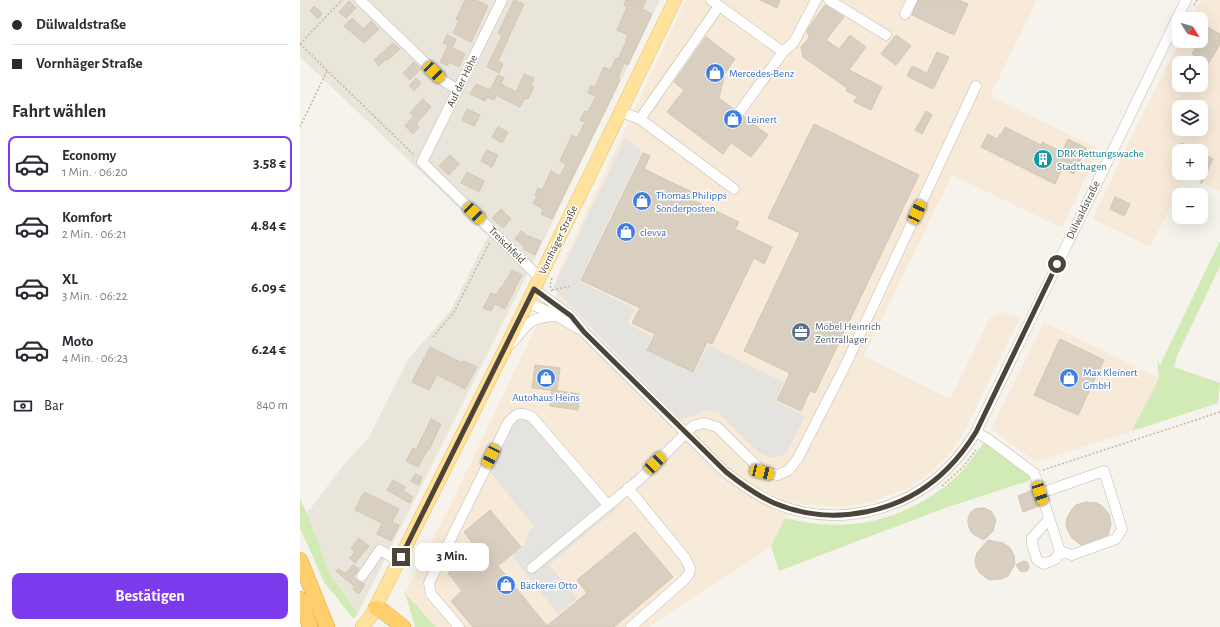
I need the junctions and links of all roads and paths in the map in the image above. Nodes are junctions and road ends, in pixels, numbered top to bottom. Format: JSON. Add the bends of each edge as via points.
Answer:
{"nodes":[{"id":1,"x":342,"y":0,"type":"edge"},
{"id":2,"x":360,"y":0,"type":"edge"},
{"id":3,"x":502,"y":0,"type":"edge"},
{"id":4,"x":675,"y":0,"type":"edge"},
{"id":5,"x":816,"y":0,"type":"edge"},
{"id":6,"x":829,"y":0,"type":"edge"},
{"id":7,"x":912,"y":0,"type":"edge"},
{"id":8,"x":1186,"y":0,"type":"edge"},
{"id":9,"x":715,"y":3,"type":"edge"},
{"id":10,"x":905,"y":14,"type":"dead end"},
{"id":11,"x":886,"y":35,"type":"dead end"},
{"id":12,"x":300,"y":44,"type":"edge"},
{"id":13,"x":783,"y":52,"type":"junction"},
{"id":14,"x":328,"y":71,"type":"junction"},
{"id":15,"x":976,"y":86,"type":"dead end"},
{"id":16,"x":458,"y":90,"type":"junction"},
{"id":17,"x":741,"y":110,"type":"dead end"},
{"id":18,"x":621,"y":112,"type":"junction"},
{"id":19,"x":640,"y":118,"type":"junction"},
{"id":20,"x":300,"y":127,"type":"edge"},
{"id":21,"x":422,"y":162,"type":"junction"},
{"id":22,"x":734,"y":189,"type":"dead end"},
{"id":23,"x":494,"y":233,"type":"junction"},
{"id":24,"x":537,"y":283,"type":"junction"},
{"id":25,"x":571,"y":286,"type":"dead end"},
{"id":26,"x":552,"y":290,"type":"dead end"},
{"id":27,"x":527,"y":302,"type":"junction"},
{"id":28,"x":557,"y":316,"type":"junction"},
{"id":29,"x":584,"y":332,"type":"junction"},
{"id":30,"x":433,"y":337,"type":"dead end"},
{"id":31,"x":502,"y":355,"type":"junction"},
{"id":32,"x":1220,"y":412,"type":"edge"},
{"id":33,"x":685,"y":432,"type":"junction"},
{"id":34,"x":980,"y":434,"type":"junction"},
{"id":35,"x":1034,"y":472,"type":"junction"},
{"id":36,"x":942,"y":486,"type":"dead end"},
{"id":37,"x":628,"y":488,"type":"junction"},
{"id":38,"x":1040,"y":493,"type":"junction"},
{"id":39,"x":608,"y":505,"type":"junction"},
{"id":40,"x":1049,"y":519,"type":"junction"},
{"id":41,"x":1060,"y":551,"type":"junction"},
{"id":42,"x":300,"y":560,"type":"edge"},
{"id":43,"x":399,"y":561,"type":"junction"},
{"id":44,"x":532,"y":568,"type":"dead end"},
{"id":45,"x":362,"y":576,"type":"dead end"},
{"id":46,"x":300,"y":599,"type":"edge"},
{"id":47,"x":370,"y":620,"type":"edge"},
{"id":48,"x":310,"y":627,"type":"edge"},
{"id":49,"x":327,"y":627,"type":"edge"},
{"id":50,"x":387,"y":627,"type":"edge"},
{"id":51,"x":403,"y":627,"type":"edge"},
{"id":52,"x":458,"y":627,"type":"edge"},
{"id":53,"x":631,"y":627,"type":"edge"}],
"edges":[{"from":1,"to":12,"type":"path"},
{"from":2,"to":16,"type":"street","via":[[445,82]]},
{"from":3,"to":16,"type":"street","name":"Auf der Höhe"},
{"from":4,"to":18,"type":"main road","name":"Vornhäger Straße"},
{"from":5,"to":13,"type":"street","via":[[794,42]]},
{"from":6,"to":11,"type":"street"},
{"from":7,"to":10,"type":"street"},
{"from":8,"to":34,"type":"street","name":"Dülwaldstraße"},
{"from":9,"to":13,"type":"street"},
{"from":9,"to":19,"type":"street"},
{"from":12,"to":14,"type":"path"},
{"from":13,"to":17,"type":"street"},
{"from":14,"to":20,"type":"path"},
{"from":14,"to":21,"type":"path"},
{"from":15,"to":33,"type":"street","via":[[845,366],[798,458],[789,470],[778,476],[762,472],[717,427],[704,423]]},
{"from":16,"to":21,"type":"street","name":"Auf der Höhe"},
{"from":18,"to":19,"type":"street"},
{"from":18,"to":24,"type":"main road","name":"Vornhäger Straße"},
{"from":19,"to":22,"type":"street"},
{"from":21,"to":23,"type":"street","name":"Treischfeld"},
{"from":23,"to":24,"type":"street","name":"Treischfeld"},
{"from":23,"to":30,"type":"path","via":[[454,312]]},
{"from":24,"to":27,"type":"main road","name":"Vornhäger Straße"},
{"from":24,"to":29,"type":"street","name":"Dülwaldstraße"},
{"from":25,"to":26,"type":"path"},
{"from":27,"to":28,"type":"street","name":"Dülwaldstraße"},
{"from":27,"to":31,"type":"main road","name":"Vornhäger Straße"},
{"from":28,"to":29,"type":"street","name":"Dülwaldstraße"},
{"from":28,"to":31,"type":"street","via":[[532,321]]},
{"from":29,"to":33,"type":"street","name":"Dülwaldstraße"},
{"from":31,"to":43,"type":"main road","name":"Vornhäger Straße"},
{"from":32,"to":35,"type":"path"},
{"from":33,"to":34,"type":"street","name":"Dülwaldstraße","via":[[742,486],[758,495],[793,510],[840,515],[889,506],[911,496],[948,468]]},
{"from":33,"to":37,"type":"street"},
{"from":34,"to":35,"type":"street"},
{"from":34,"to":36,"type":"path","via":[[963,467]]},
{"from":35,"to":38,"type":"street"},
{"from":37,"to":39,"type":"street"},
{"from":37,"to":53,"type":"street","via":[[685,558],[690,568],[684,580]]},
{"from":38,"to":40,"type":"street"},
{"from":38,"to":41,"type":"street","via":[[1104,471],[1122,529],[1116,539],[1072,555]]},
{"from":39,"to":44,"type":"street"},
{"from":39,"to":52,"type":"street","via":[[532,417],[526,413],[512,417],[429,584],[431,594]]},
{"from":40,"to":41,"type":"street"},
{"from":40,"to":41,"type":"street","via":[[1032,538],[1037,560],[1044,564],[1056,559]]},
{"from":42,"to":49,"type":"highway"},
{"from":43,"to":45,"type":"street","via":[[380,550]]},
{"from":43,"to":47,"type":"main road","name":"Vornhäger Straße"},
{"from":46,"to":48,"type":"highway"},
{"from":47,"to":50,"type":"highway"},
{"from":47,"to":51,"type":"highway","via":[[384,612]]}]}
